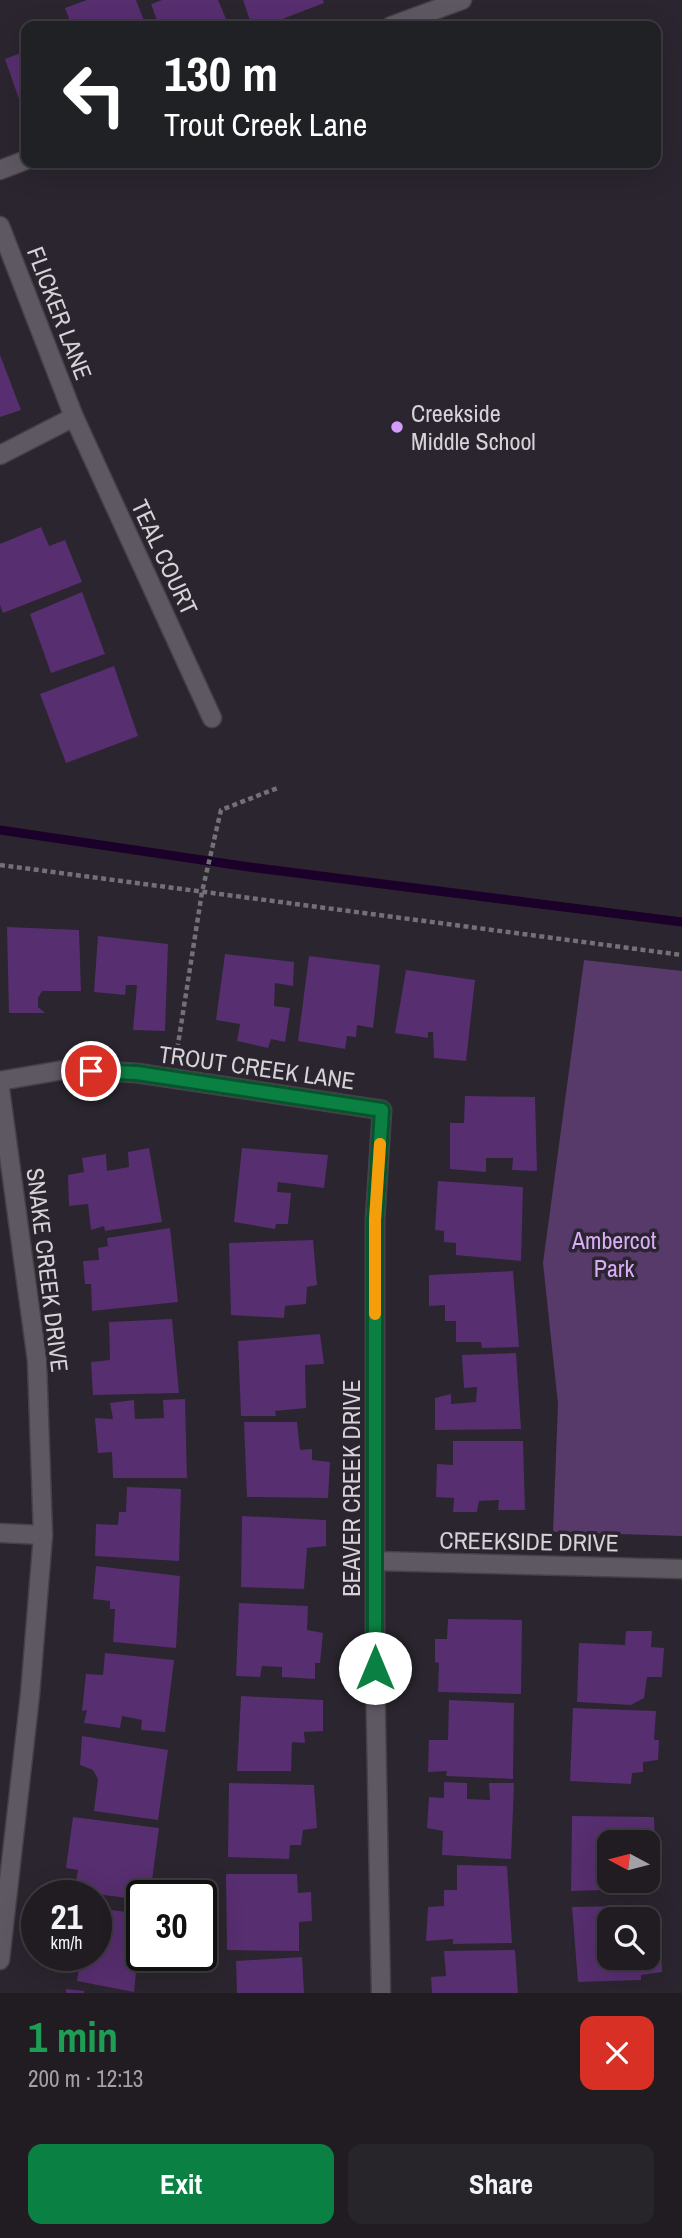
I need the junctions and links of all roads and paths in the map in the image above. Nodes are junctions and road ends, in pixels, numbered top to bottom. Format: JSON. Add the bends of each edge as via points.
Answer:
{"nodes":[{"id":1,"x":462,"y":0,"type":"edge"},
{"id":2,"x":405,"y":21,"type":"edge"},
{"id":3,"x":21,"y":162,"type":"edge"},
{"id":4,"x":0,"y":170,"type":"edge"},
{"id":5,"x":0,"y":226,"type":"edge"},
{"id":6,"x":74,"y":417,"type":"junction"},
{"id":7,"x":0,"y":456,"type":"edge"},
{"id":8,"x":212,"y":718,"type":"dead end"},
{"id":9,"x":280,"y":788,"type":"dead end"},
{"id":10,"x":0,"y":865,"type":"edge"},
{"id":11,"x":202,"y":892,"type":"junction"},
{"id":12,"x":682,"y":955,"type":"edge"},
{"id":13,"x":173,"y":1079,"type":"junction"},
{"id":14,"x":0,"y":1081,"type":"edge"},
{"id":15,"x":0,"y":1089,"type":"edge"},
{"id":16,"x":382,"y":1110,"type":"joint"},
{"id":17,"x":0,"y":1533,"type":"edge"},
{"id":18,"x":43,"y":1535,"type":"junction"},
{"id":19,"x":375,"y":1561,"type":"junction"},
{"id":20,"x":682,"y":1569,"type":"edge"},
{"id":21,"x":0,"y":1960,"type":"edge"},
{"id":22,"x":381,"y":1993,"type":"edge"}],
"edges":[{"from":1,"to":2,"type":"street"},
{"from":3,"to":4,"type":"street"},
{"from":5,"to":6,"type":"street","name":"FLICKER LANE"},
{"from":6,"to":7,"type":"street"},
{"from":6,"to":8,"type":"street","name":"TEAL COURT"},
{"from":9,"to":11,"type":"path","via":[[220,810]]},
{"from":10,"to":11,"type":"path"},
{"from":11,"to":12,"type":"path"},
{"from":11,"to":13,"type":"path"},
{"from":13,"to":14,"type":"street","name":"TROUT CREEK LANE","via":[[69,1069]]},
{"from":13,"to":16,"type":"street","name":"TROUT CREEK LANE"},
{"from":15,"to":18,"type":"street","name":"SNAKE CREEK DRIVE","via":[[37,1361]]},
{"from":16,"to":19,"type":"street","name":"BEAVER CREEK DRIVE","via":[[375,1220]]},
{"from":17,"to":18,"type":"street"},
{"from":18,"to":21,"type":"street","name":"SNAKE CREEK DRIVE"},
{"from":19,"to":20,"type":"street","name":"CREEKSIDE DRIVE"},
{"from":19,"to":22,"type":"street","name":"BEAVER CREEK DRIVE"}]}
